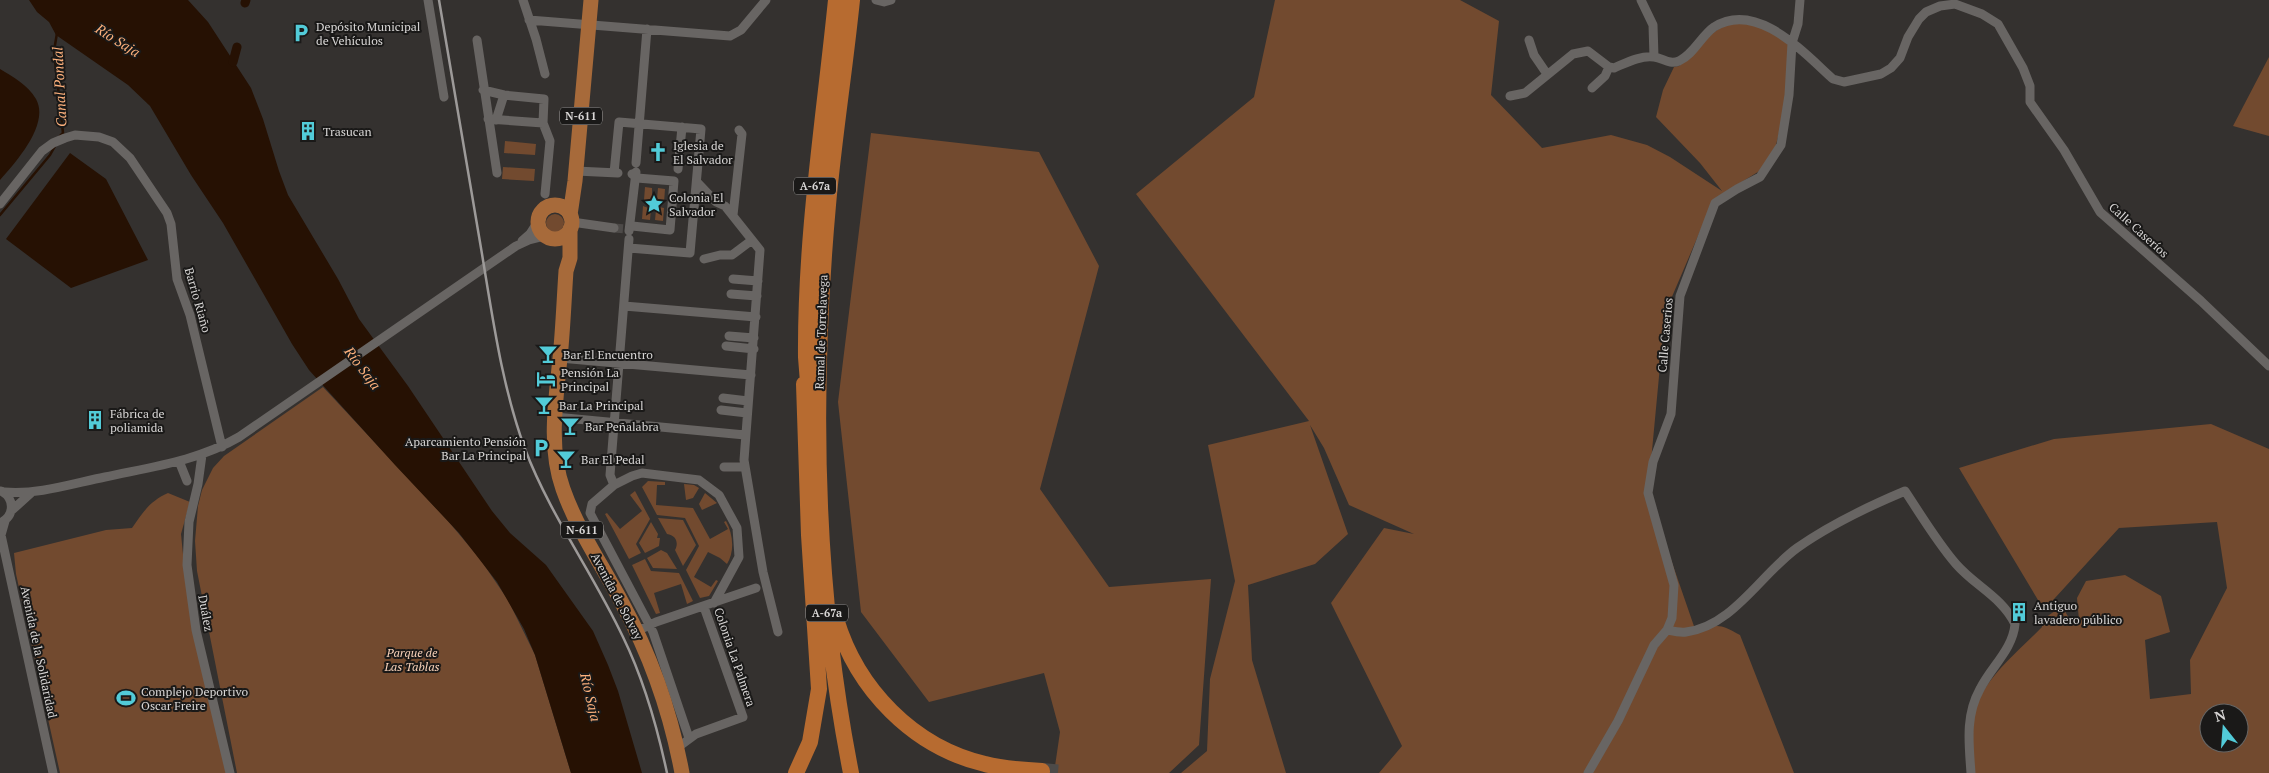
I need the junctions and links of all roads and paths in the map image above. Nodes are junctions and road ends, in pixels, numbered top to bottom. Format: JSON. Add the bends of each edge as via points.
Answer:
{"nodes":[{"id":1,"x":428,"y":0,"type":"edge"},
{"id":2,"x":523,"y":0,"type":"edge"},
{"id":3,"x":591,"y":0,"type":"edge"},
{"id":4,"x":766,"y":0,"type":"edge"},
{"id":5,"x":876,"y":0,"type":"edge"},
{"id":6,"x":891,"y":0,"type":"edge"},
{"id":7,"x":1641,"y":0,"type":"edge"},
{"id":8,"x":1800,"y":0,"type":"edge"},
{"id":9,"x":1960,"y":3,"type":"edge"},
{"id":10,"x":843,"y":8,"type":"edge"},
{"id":11,"x":529,"y":20,"type":"junction"},
{"id":12,"x":589,"y":24,"type":"junction"},
{"id":13,"x":647,"y":29,"type":"junction"},
{"id":14,"x":477,"y":40,"type":"dead end"},
{"id":15,"x":1529,"y":40,"type":"dead end"},
{"id":16,"x":1792,"y":43,"type":"junction"},
{"id":17,"x":1654,"y":57,"type":"junction"},
{"id":18,"x":1609,"y":67,"type":"junction"},
{"id":19,"x":545,"y":74,"type":"dead end"},
{"id":20,"x":1547,"y":74,"type":"junction"},
{"id":21,"x":1592,"y":88,"type":"dead end"},
{"id":22,"x":483,"y":90,"type":"junction"},
{"id":23,"x":504,"y":95,"type":"junction"},
{"id":24,"x":1510,"y":96,"type":"dead end"},
{"id":25,"x":444,"y":97,"type":"dead end"},
{"id":26,"x":492,"y":119,"type":"junction"},
{"id":27,"x":543,"y":123,"type":"junction"},
{"id":28,"x":639,"y":124,"type":"junction"},
{"id":29,"x":682,"y":128,"type":"junction"},
{"id":30,"x":739,"y":130,"type":"dead end"},
{"id":31,"x":635,"y":172,"type":"junction"},
{"id":32,"x":497,"y":173,"type":"dead end"},
{"id":33,"x":576,"y":176,"type":"junction"},
{"id":34,"x":678,"y":176,"type":"dead end"},
{"id":35,"x":697,"y":182,"type":"junction"},
{"id":36,"x":549,"y":200,"type":"junction"},
{"id":37,"x":0,"y":204,"type":"edge"},
{"id":38,"x":733,"y":215,"type":"junction"},
{"id":39,"x":539,"y":220,"type":"junction"},
{"id":40,"x":571,"y":222,"type":"junction"},
{"id":41,"x":614,"y":228,"type":"tunnel mouth"},
{"id":42,"x":629,"y":234,"type":"junction"},
{"id":43,"x":550,"y":237,"type":"junction"},
{"id":44,"x":752,"y":240,"type":"junction"},
{"id":45,"x":516,"y":246,"type":"junction"},
{"id":46,"x":704,"y":259,"type":"dead end"},
{"id":47,"x":566,"y":271,"type":"junction"},
{"id":48,"x":733,"y":279,"type":"dead end"},
{"id":49,"x":758,"y":281,"type":"junction"},
{"id":50,"x":822,"y":282,"type":"junction"},
{"id":51,"x":731,"y":294,"type":"dead end"},
{"id":52,"x":757,"y":296,"type":"junction"},
{"id":53,"x":624,"y":306,"type":"junction"},
{"id":54,"x":756,"y":317,"type":"junction"},
{"id":55,"x":729,"y":336,"type":"dead end"},
{"id":56,"x":754,"y":338,"type":"junction"},
{"id":57,"x":726,"y":346,"type":"dead end"},
{"id":58,"x":754,"y":349,"type":"junction"},
{"id":59,"x":806,"y":357,"type":"junction"},
{"id":60,"x":560,"y":358,"type":"junction"},
{"id":61,"x":619,"y":364,"type":"junction"},
{"id":62,"x":2269,"y":366,"type":"edge"},
{"id":63,"x":751,"y":375,"type":"junction"},
{"id":64,"x":723,"y":398,"type":"dead end"},
{"id":65,"x":748,"y":400,"type":"junction"},
{"id":66,"x":721,"y":410,"type":"dead end"},
{"id":67,"x":747,"y":413,"type":"junction"},
{"id":68,"x":555,"y":417,"type":"junction"},
{"id":69,"x":613,"y":423,"type":"junction"},
{"id":70,"x":745,"y":435,"type":"junction"},
{"id":71,"x":222,"y":446,"type":"junction"},
{"id":72,"x":202,"y":455,"type":"junction"},
{"id":73,"x":179,"y":461,"type":"junction"},
{"id":74,"x":724,"y":467,"type":"dead end"},
{"id":75,"x":745,"y":467,"type":"junction"},
{"id":76,"x":187,"y":482,"type":"dead end"},
{"id":77,"x":614,"y":486,"type":"junction"},
{"id":78,"x":2,"y":491,"type":"edge"},
{"id":79,"x":31,"y":493,"type":"junction"},
{"id":80,"x":11,"y":511,"type":"junction"},
{"id":81,"x":2,"y":522,"type":"edge"},
{"id":82,"x":1,"y":535,"type":"edge"},
{"id":83,"x":756,"y":588,"type":"dead end"},
{"id":84,"x":714,"y":603,"type":"junction"},
{"id":85,"x":704,"y":606,"type":"junction"},
{"id":86,"x":643,"y":628,"type":"junction"},
{"id":87,"x":1666,"y":630,"type":"junction"},
{"id":88,"x":778,"y":632,"type":"dead end"},
{"id":89,"x":842,"y":717,"type":"junction"},
{"id":90,"x":689,"y":738,"type":"junction"},
{"id":91,"x":677,"y":748,"type":"junction"},
{"id":92,"x":1042,"y":771,"type":"dead end"},
{"id":93,"x":53,"y":773,"type":"edge"},
{"id":94,"x":230,"y":773,"type":"edge"},
{"id":95,"x":682,"y":773,"type":"edge"},
{"id":96,"x":796,"y":773,"type":"edge"},
{"id":97,"x":843,"y":773,"type":"edge"},
{"id":98,"x":851,"y":773,"type":"edge"},
{"id":99,"x":857,"y":773,"type":"edge"},
{"id":100,"x":1588,"y":773,"type":"edge"},
{"id":101,"x":1971,"y":773,"type":"edge"}],
"edges":[{"from":1,"to":25,"type":"street"},
{"from":2,"to":11,"type":"street"},
{"from":3,"to":12,"type":"highway","name":"Avenida de Solvay","number":"N-611"},
{"from":4,"to":13,"type":"street","via":[[741,30],[730,36]]},
{"from":5,"to":6,"type":"street"},
{"from":7,"to":17,"type":"street","via":[[1653,25]]},
{"from":8,"to":16,"type":"street","name":"Calle Caserios"},
{"from":9,"to":16,"type":"street","via":[[1926,12],[1891,68],[1857,80],[1844,82],[1833,79]]},
{"from":9,"to":62,"type":"street","name":"Calle Caseríos","via":[[1998,24],[2024,68],[2030,86],[2030,102],[2064,150],[2100,212]]},
{"from":10,"to":50,"type":"highway","name":"Ramal de Torrelavega","number":"A-67a"},
{"from":10,"to":59,"type":"highway","name":"Ramal de Torrelavega","number":"A-67a","via":[[814,200]]},
{"from":11,"to":12,"type":"street"},
{"from":11,"to":19,"type":"street"},
{"from":12,"to":13,"type":"street"},
{"from":12,"to":33,"type":"highway","name":"Avenida de Solvay","number":"N-611"},
{"from":13,"to":28,"type":"street"},
{"from":14,"to":22,"type":"street"},
{"from":15,"to":20,"type":"street","via":[[1534,55]]},
{"from":16,"to":17,"type":"street","via":[[1785,34],[1768,24],[1730,19],[1714,27],[1676,62]]},
{"from":16,"to":87,"type":"street","name":"Calle Caserios","via":[[1789,95],[1781,145],[1760,177],[1715,204],[1680,296],[1671,414],[1653,462],[1648,493],[1674,585],[1672,618]]},
{"from":17,"to":18,"type":"street"},
{"from":18,"to":20,"type":"street","via":[[1593,54],[1583,51],[1573,54]]},
{"from":18,"to":21,"type":"street","via":[[1605,76]]},
{"from":20,"to":24,"type":"street","via":[[1525,93]]},
{"from":22,"to":23,"type":"street"},
{"from":22,"to":26,"type":"street"},
{"from":23,"to":26,"type":"street"},
{"from":23,"to":27,"type":"street","via":[[544,99]]},
{"from":26,"to":27,"type":"street"},
{"from":26,"to":32,"type":"street"},
{"from":27,"to":36,"type":"street","via":[[550,141]]},
{"from":28,"to":29,"type":"street"},
{"from":28,"to":31,"type":"street"},
{"from":28,"to":33,"type":"street","via":[[618,122],[616,173]]},
{"from":29,"to":34,"type":"street"},
{"from":29,"to":35,"type":"street","via":[[701,129]]},
{"from":30,"to":38,"type":"street","via":[[742,134]]},
{"from":31,"to":42,"type":"street"},
{"from":31,"to":42,"type":"street","via":[[674,180],[670,230]]},
{"from":33,"to":36,"type":"highway"},
{"from":33,"to":40,"type":"highway","name":"Avenida de Solvay","number":"N-611"},
{"from":35,"to":38,"type":"street"},
{"from":35,"to":42,"type":"street","via":[[690,253]]},
{"from":36,"to":39,"type":"highway"},
{"from":36,"to":40,"type":"highway","via":[[563,208]]},
{"from":37,"to":71,"type":"street","name":"Barrio Riaño","via":[[42,151],[75,135],[113,142],[130,158],[167,213],[174,236],[177,279],[190,315]]},
{"from":38,"to":44,"type":"street"},
{"from":39,"to":43,"type":"highway","number":"N-611","via":[[540,230]]},
{"from":39,"to":45,"type":"street","via":[[530,234]]},
{"from":40,"to":41,"type":"street"},
{"from":40,"to":43,"type":"highway","via":[[565,236]]},
{"from":40,"to":47,"type":"highway","name":"Avenida de Solvay","number":"N-611","via":[[570,258]]},
{"from":42,"to":53,"type":"street"},
{"from":43,"to":45,"type":"street"},
{"from":43,"to":47,"type":"highway","name":"Avenida de Solvay","number":"N-611","via":[[564,256]]},
{"from":44,"to":46,"type":"street","via":[[732,255]]},
{"from":44,"to":49,"type":"street","via":[[760,254]]},
{"from":45,"to":71,"type":"street","name":"Avenida de la Solidaridad"},
{"from":47,"to":60,"type":"highway","name":"Avenida de Solvay","number":"N-611"},
{"from":48,"to":49,"type":"street"},
{"from":49,"to":52,"type":"street"},
{"from":50,"to":89,"type":"highway","name":"Ramal de Torrelavega","number":"A-67a","via":[[818,461],[822,561]]},
{"from":50,"to":92,"type":"highway","via":[[821,436],[826,551],[833,608],[847,652],[878,698],[924,737],[953,753],[984,764]]},
{"from":51,"to":52,"type":"street"},
{"from":52,"to":54,"type":"street"},
{"from":53,"to":54,"type":"street"},
{"from":53,"to":61,"type":"street"},
{"from":54,"to":56,"type":"street"},
{"from":55,"to":56,"type":"street"},
{"from":56,"to":58,"type":"street"},
{"from":57,"to":58,"type":"street"},
{"from":58,"to":63,"type":"street"},
{"from":59,"to":96,"type":"highway","via":[[808,535],[819,689],[810,742]]},
{"from":59,"to":97,"type":"highway","name":"Ramal de Torrelavega","number":"A-67a","via":[[813,539],[823,644]]},
{"from":60,"to":61,"type":"street"},
{"from":60,"to":68,"type":"highway","name":"Avenida de Solvay","number":"N-611"},
{"from":61,"to":63,"type":"street"},
{"from":61,"to":69,"type":"street"},
{"from":63,"to":65,"type":"street"},
{"from":64,"to":65,"type":"street"},
{"from":65,"to":67,"type":"street"},
{"from":66,"to":67,"type":"street"},
{"from":67,"to":70,"type":"street"},
{"from":68,"to":69,"type":"street"},
{"from":68,"to":86,"type":"highway","name":"Avenida de Solvay","number":"N-611","via":[[557,463],[562,488],[578,523]]},
{"from":69,"to":70,"type":"street"},
{"from":69,"to":77,"type":"street","via":[[610,475]]},
{"from":70,"to":75,"type":"street"},
{"from":71,"to":72,"type":"street","name":"Avenida de la Solidaridad"},
{"from":72,"to":73,"type":"street","name":"Avenida de la Solidaridad"},
{"from":72,"to":94,"type":"street","name":"Duález","via":[[189,522],[187,565],[196,630]]},
{"from":73,"to":76,"type":"street"},
{"from":73,"to":79,"type":"street","name":"Avenida de la Solidaridad"},
{"from":74,"to":75,"type":"street"},
{"from":75,"to":88,"type":"street","via":[[762,572]]},
{"from":77,"to":84,"type":"street","via":[[642,473],[699,480],[719,495],[737,528],[739,557]]},
{"from":77,"to":86,"type":"street","via":[[592,504],[590,511]]},
{"from":78,"to":79,"type":"street","name":"Avenida de la Solidaridad"},
{"from":78,"to":80,"type":"street","name":"Avenida de la Solidaridad","via":[[11,500]]},
{"from":79,"to":80,"type":"street","name":"Avenida de la Solidaridad"},
{"from":80,"to":81,"type":"street","name":"Avenida de la Solidaridad"},
{"from":81,"to":82,"type":"street","name":"Avenida de la Solidaridad"},
{"from":82,"to":93,"type":"street","name":"Avenida de la Solidaridad"},
{"from":83,"to":84,"type":"street","name":"Colonia La Palmera"},
{"from":84,"to":85,"type":"street","name":"Colonia La Palmera"},
{"from":85,"to":86,"type":"street","name":"Colonia La Palmera"},
{"from":85,"to":90,"type":"street","name":"Colonia La Palmera","via":[[743,718]]},
{"from":86,"to":90,"type":"street","via":[[670,677]]},
{"from":86,"to":91,"type":"highway","name":"Avenida de Solvay","number":"N-611"},
{"from":87,"to":100,"type":"street","name":"Calle Caserios","via":[[1654,645],[1618,721]]},
{"from":87,"to":101,"type":"street","via":[[1685,632],[1715,622],[1800,546],[1866,507],[1905,491],[1955,563],[2001,603],[2015,624],[2010,642],[1980,688],[1971,712],[1968,730]]},
{"from":89,"to":98,"type":"highway"},
{"from":89,"to":99,"type":"highway"},
{"from":90,"to":91,"type":"street","name":"Colonia La Palmera"},
{"from":91,"to":95,"type":"highway","name":"Avenida de Solvay","number":"N-611"}]}
